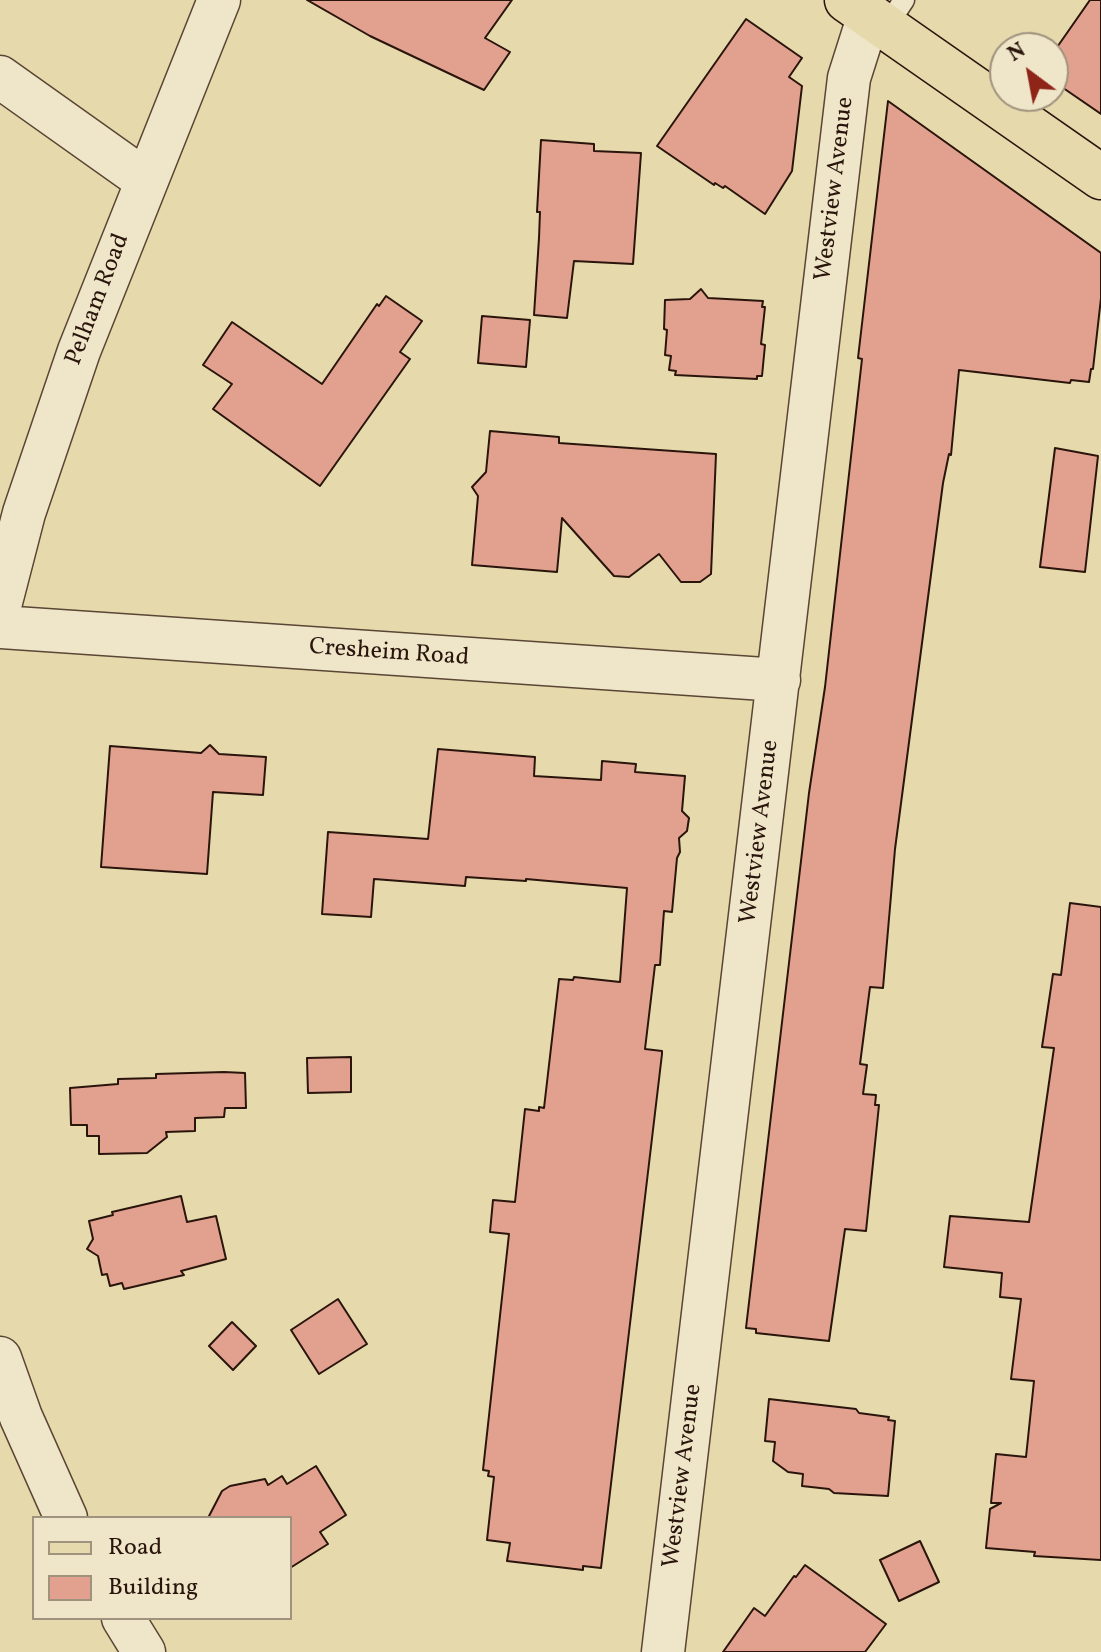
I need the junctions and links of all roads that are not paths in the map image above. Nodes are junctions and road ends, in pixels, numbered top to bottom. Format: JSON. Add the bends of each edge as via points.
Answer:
{"nodes":[{"id":1,"x":219,"y":0,"type":"edge"},
{"id":2,"x":876,"y":11,"type":"edge"},
{"id":3,"x":0,"y":77,"type":"edge"},
{"id":4,"x":1101,"y":177,"type":"edge"},
{"id":5,"x":145,"y":180,"type":"junction"},
{"id":6,"x":0,"y":606,"type":"edge"},
{"id":7,"x":0,"y":627,"type":"edge"},
{"id":8,"x":779,"y":680,"type":"junction"},
{"id":9,"x":0,"y":1358,"type":"edge"},
{"id":10,"x":65,"y":1516,"type":"edge"},
{"id":11,"x":124,"y":1620,"type":"edge"},
{"id":12,"x":144,"y":1652,"type":"edge"},
{"id":13,"x":663,"y":1652,"type":"edge"}],
"edges":[{"from":1,"to":5,"type":"street","name":"Pelham Road"},
{"from":2,"to":4,"type":"main road"},
{"from":2,"to":8,"type":"street","name":"Westview Avenue","via":[[849,78]]},
{"from":3,"to":5,"type":"street"},
{"from":5,"to":6,"type":"street","name":"Pelham Road","via":[[57,414]]},
{"from":7,"to":8,"type":"street","name":"Cresheim Road"},
{"from":8,"to":13,"type":"street","name":"Westview Avenue"},
{"from":9,"to":10,"type":"street"},
{"from":11,"to":12,"type":"street"}]}
